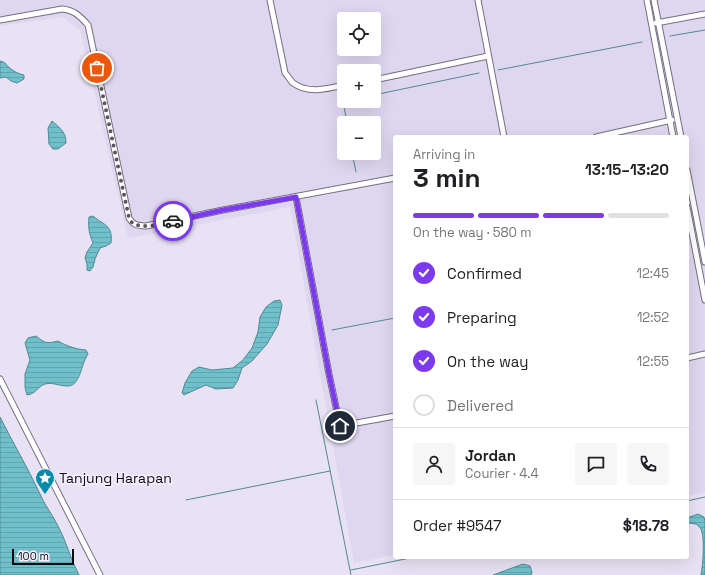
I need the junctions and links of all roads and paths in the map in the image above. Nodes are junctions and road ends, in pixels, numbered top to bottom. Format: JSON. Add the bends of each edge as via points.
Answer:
{"nodes":[{"id":1,"x":270,"y":0,"type":"edge"},
{"id":2,"x":478,"y":0,"type":"edge"},
{"id":3,"x":647,"y":0,"type":"edge"},
{"id":4,"x":654,"y":0,"type":"edge"},
{"id":5,"x":705,"y":14,"type":"edge"},
{"id":6,"x":0,"y":20,"type":"edge"},
{"id":7,"x":658,"y":22,"type":"junction"},
{"id":8,"x":651,"y":24,"type":"junction"},
{"id":9,"x":488,"y":56,"type":"junction"},
{"id":10,"x":381,"y":79,"type":"edge"},
{"id":11,"x":337,"y":86,"type":"edge"},
{"id":12,"x":677,"y":119,"type":"junction"},
{"id":13,"x":670,"y":121,"type":"junction"},
{"id":14,"x":504,"y":135,"type":"edge"},
{"id":15,"x":605,"y":135,"type":"edge"},
{"id":16,"x":673,"y":135,"type":"edge"},
{"id":17,"x":680,"y":135,"type":"edge"},
{"id":18,"x":393,"y":178,"type":"edge"},
{"id":19,"x":689,"y":180,"type":"edge"},
{"id":20,"x":296,"y":197,"type":"junction"},
{"id":21,"x":689,"y":217,"type":"edge"},
{"id":22,"x":705,"y":262,"type":"edge"},
{"id":23,"x":705,"y":300,"type":"edge"},
{"id":24,"x":705,"y":354,"type":"edge"},
{"id":25,"x":689,"y":358,"type":"edge"},
{"id":26,"x":0,"y":379,"type":"edge"},
{"id":27,"x":393,"y":416,"type":"edge"},
{"id":28,"x":100,"y":575,"type":"edge"}],
"edges":[{"from":1,"to":11,"type":"street","via":[[286,73],[292,82],[311,90]]},
{"from":2,"to":9,"type":"street"},
{"from":3,"to":8,"type":"street"},
{"from":4,"to":7,"type":"street"},
{"from":5,"to":7,"type":"street"},
{"from":6,"to":20,"type":"street","via":[[62,9],[79,15],[88,25],[132,223],[146,226]]},
{"from":7,"to":8,"type":"street"},
{"from":7,"to":12,"type":"street"},
{"from":8,"to":13,"type":"street"},
{"from":9,"to":10,"type":"street"},
{"from":9,"to":14,"type":"street"},
{"from":12,"to":13,"type":"street"},
{"from":12,"to":17,"type":"street"},
{"from":13,"to":15,"type":"street"},
{"from":13,"to":16,"type":"street"},
{"from":18,"to":20,"type":"street"},
{"from":19,"to":22,"type":"street"},
{"from":20,"to":27,"type":"street","via":[[340,426]]},
{"from":21,"to":23,"type":"street"},
{"from":24,"to":25,"type":"street"},
{"from":26,"to":28,"type":"street"}]}
